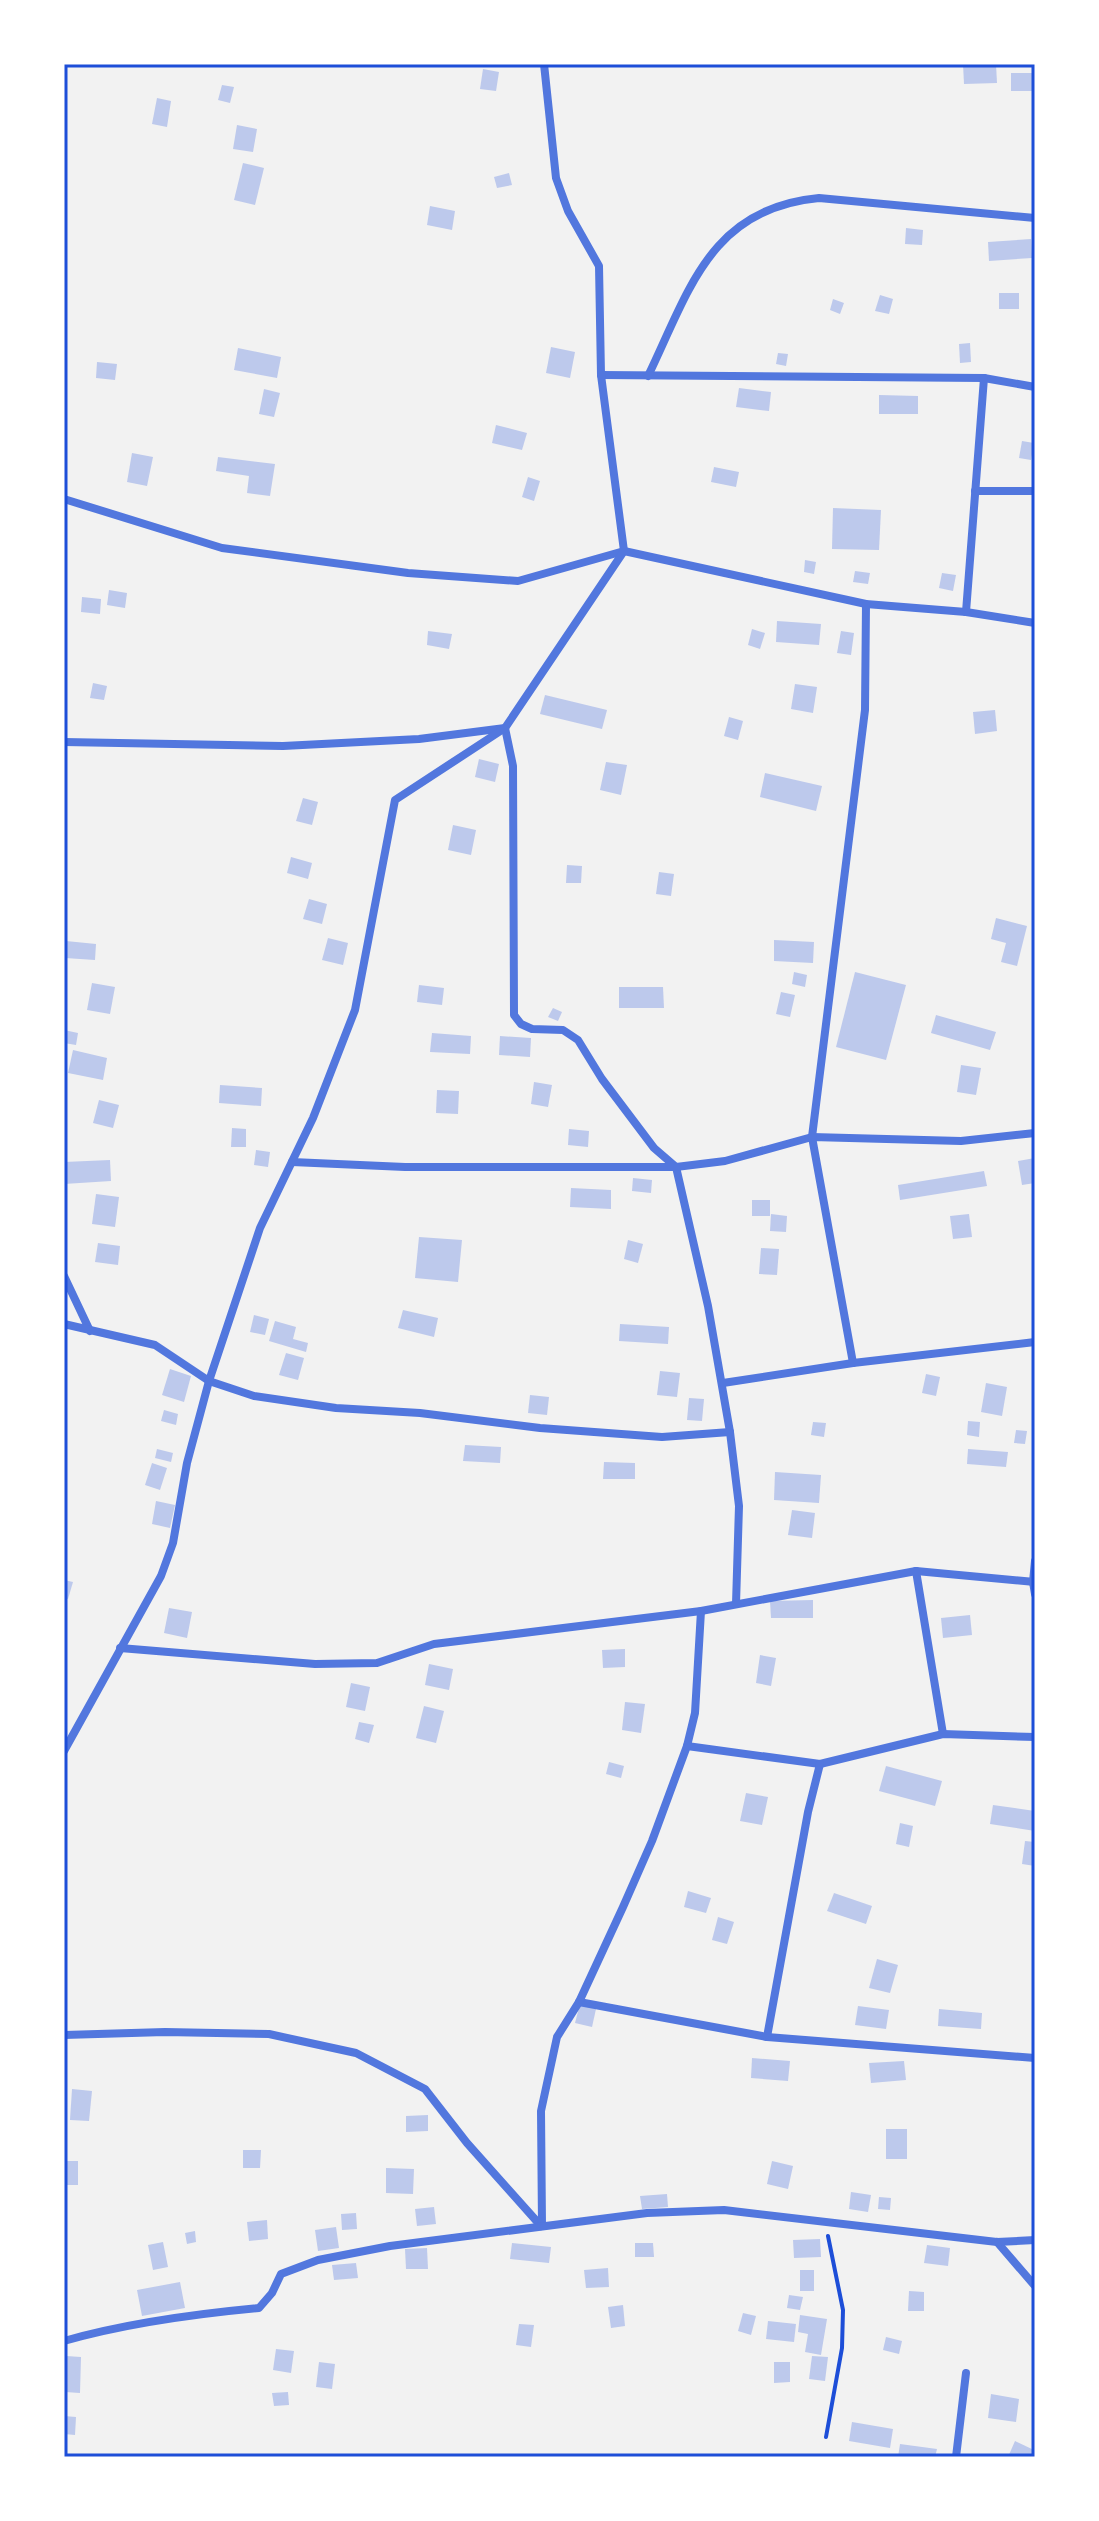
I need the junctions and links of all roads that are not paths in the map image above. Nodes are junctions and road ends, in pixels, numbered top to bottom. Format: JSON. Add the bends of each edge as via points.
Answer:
{"nodes":[{"id":1,"x":544,"y":64,"type":"edge"},
{"id":2,"x":1035,"y":218,"type":"edge"},
{"id":3,"x":601,"y":375,"type":"junction"},
{"id":4,"x":648,"y":376,"type":"junction"},
{"id":5,"x":984,"y":378,"type":"junction"},
{"id":6,"x":1035,"y":387,"type":"edge"},
{"id":7,"x":975,"y":491,"type":"junction"},
{"id":8,"x":1035,"y":491,"type":"edge"},
{"id":9,"x":64,"y":499,"type":"edge"},
{"id":10,"x":624,"y":551,"type":"junction"},
{"id":11,"x":866,"y":604,"type":"junction"},
{"id":12,"x":966,"y":612,"type":"junction"},
{"id":13,"x":1035,"y":623,"type":"edge"},
{"id":14,"x":505,"y":728,"type":"junction"},
{"id":15,"x":64,"y":742,"type":"edge"},
{"id":16,"x":1035,"y":1133,"type":"edge"},
{"id":17,"x":812,"y":1137,"type":"junction"},
{"id":18,"x":292,"y":1162,"type":"junction"},
{"id":19,"x":676,"y":1167,"type":"junction"},
{"id":20,"x":64,"y":1276,"type":"edge"},
{"id":21,"x":64,"y":1324,"type":"edge"},
{"id":22,"x":90,"y":1331,"type":"junction"},
{"id":23,"x":1035,"y":1342,"type":"edge"},
{"id":24,"x":853,"y":1363,"type":"junction"},
{"id":25,"x":209,"y":1381,"type":"junction"},
{"id":26,"x":723,"y":1383,"type":"junction"},
{"id":27,"x":730,"y":1432,"type":"junction"},
{"id":28,"x":1035,"y":1561,"type":"edge"},
{"id":29,"x":916,"y":1571,"type":"junction"},
{"id":30,"x":1034,"y":1582,"type":"edge"},
{"id":31,"x":1035,"y":1594,"type":"edge"},
{"id":32,"x":736,"y":1604,"type":"junction"},
{"id":33,"x":701,"y":1611,"type":"junction"},
{"id":34,"x":120,"y":1648,"type":"junction"},
{"id":35,"x":943,"y":1734,"type":"junction"},
{"id":36,"x":1035,"y":1737,"type":"edge"},
{"id":37,"x":687,"y":1746,"type":"junction"},
{"id":38,"x":64,"y":1751,"type":"edge"},
{"id":39,"x":820,"y":1764,"type":"junction"},
{"id":40,"x":579,"y":2002,"type":"junction"},
{"id":41,"x":64,"y":2035,"type":"edge"},
{"id":42,"x":767,"y":2037,"type":"junction"},
{"id":43,"x":1035,"y":2058,"type":"edge"},
{"id":44,"x":542,"y":2226,"type":"junction"},
{"id":45,"x":1035,"y":2240,"type":"edge"},
{"id":46,"x":997,"y":2242,"type":"junction"},
{"id":47,"x":1035,"y":2286,"type":"edge"},
{"id":48,"x":64,"y":2341,"type":"edge"},
{"id":49,"x":966,"y":2373,"type":"dead end"},
{"id":50,"x":956,"y":2457,"type":"edge"}],
"edges":[{"from":1,"to":3,"type":"street","via":[[556,178],[599,266]]},
{"from":2,"to":4,"type":"street","via":[[819,198],[762,212],[727,235],[701,267]]},
{"from":3,"to":4,"type":"street"},
{"from":3,"to":10,"type":"street"},
{"from":4,"to":5,"type":"street"},
{"from":5,"to":6,"type":"street"},
{"from":5,"to":7,"type":"street"},
{"from":7,"to":8,"type":"street"},
{"from":7,"to":12,"type":"street"},
{"from":9,"to":10,"type":"street","via":[[222,548],[408,573],[518,581]]},
{"from":10,"to":11,"type":"street"},
{"from":10,"to":14,"type":"street"},
{"from":11,"to":12,"type":"street"},
{"from":11,"to":17,"type":"street","via":[[865,710]]},
{"from":12,"to":13,"type":"street"},
{"from":14,"to":15,"type":"street","via":[[419,739],[283,746]]},
{"from":14,"to":18,"type":"street","via":[[395,800],[355,1010]]},
{"from":14,"to":19,"type":"street","via":[[513,766],[514,1015],[532,1029],[563,1030],[578,1040],[654,1148]]},
{"from":16,"to":17,"type":"street","via":[[961,1141]]},
{"from":17,"to":19,"type":"street","via":[[725,1161]]},
{"from":17,"to":24,"type":"street"},
{"from":18,"to":19,"type":"street"},
{"from":18,"to":25,"type":"street","via":[[260,1228]]},
{"from":19,"to":26,"type":"street"},
{"from":20,"to":22,"type":"street"},
{"from":21,"to":22,"type":"street"},
{"from":22,"to":25,"type":"street","via":[[155,1345]]},
{"from":23,"to":24,"type":"street"},
{"from":24,"to":26,"type":"street"},
{"from":25,"to":27,"type":"street","via":[[254,1396],[336,1408],[540,1428],[662,1437]]},
{"from":25,"to":34,"type":"street","via":[[173,1543],[161,1576]]},
{"from":26,"to":27,"type":"street"},
{"from":27,"to":32,"type":"street","via":[[739,1506]]},
{"from":28,"to":30,"type":"street"},
{"from":29,"to":30,"type":"street"},
{"from":29,"to":32,"type":"street"},
{"from":29,"to":35,"type":"street"},
{"from":30,"to":31,"type":"street"},
{"from":32,"to":33,"type":"street"},
{"from":33,"to":34,"type":"street","via":[[434,1644],[377,1663],[315,1664]]},
{"from":33,"to":37,"type":"street","via":[[695,1713]]},
{"from":34,"to":38,"type":"street"},
{"from":35,"to":36,"type":"street"},
{"from":35,"to":39,"type":"street"},
{"from":37,"to":39,"type":"street"},
{"from":37,"to":40,"type":"street","via":[[652,1841]]},
{"from":39,"to":42,"type":"street"},
{"from":40,"to":42,"type":"street"},
{"from":40,"to":44,"type":"street","via":[[557,2037],[541,2111]]},
{"from":41,"to":44,"type":"street","via":[[269,2034],[356,2053],[425,2089]]},
{"from":42,"to":43,"type":"street"},
{"from":44,"to":46,"type":"street","via":[[724,2210]]},
{"from":44,"to":48,"type":"street","via":[[318,2260],[281,2274],[259,2308],[103,2330]]},
{"from":45,"to":46,"type":"street"},
{"from":46,"to":47,"type":"street"},
{"from":49,"to":50,"type":"street"}]}
